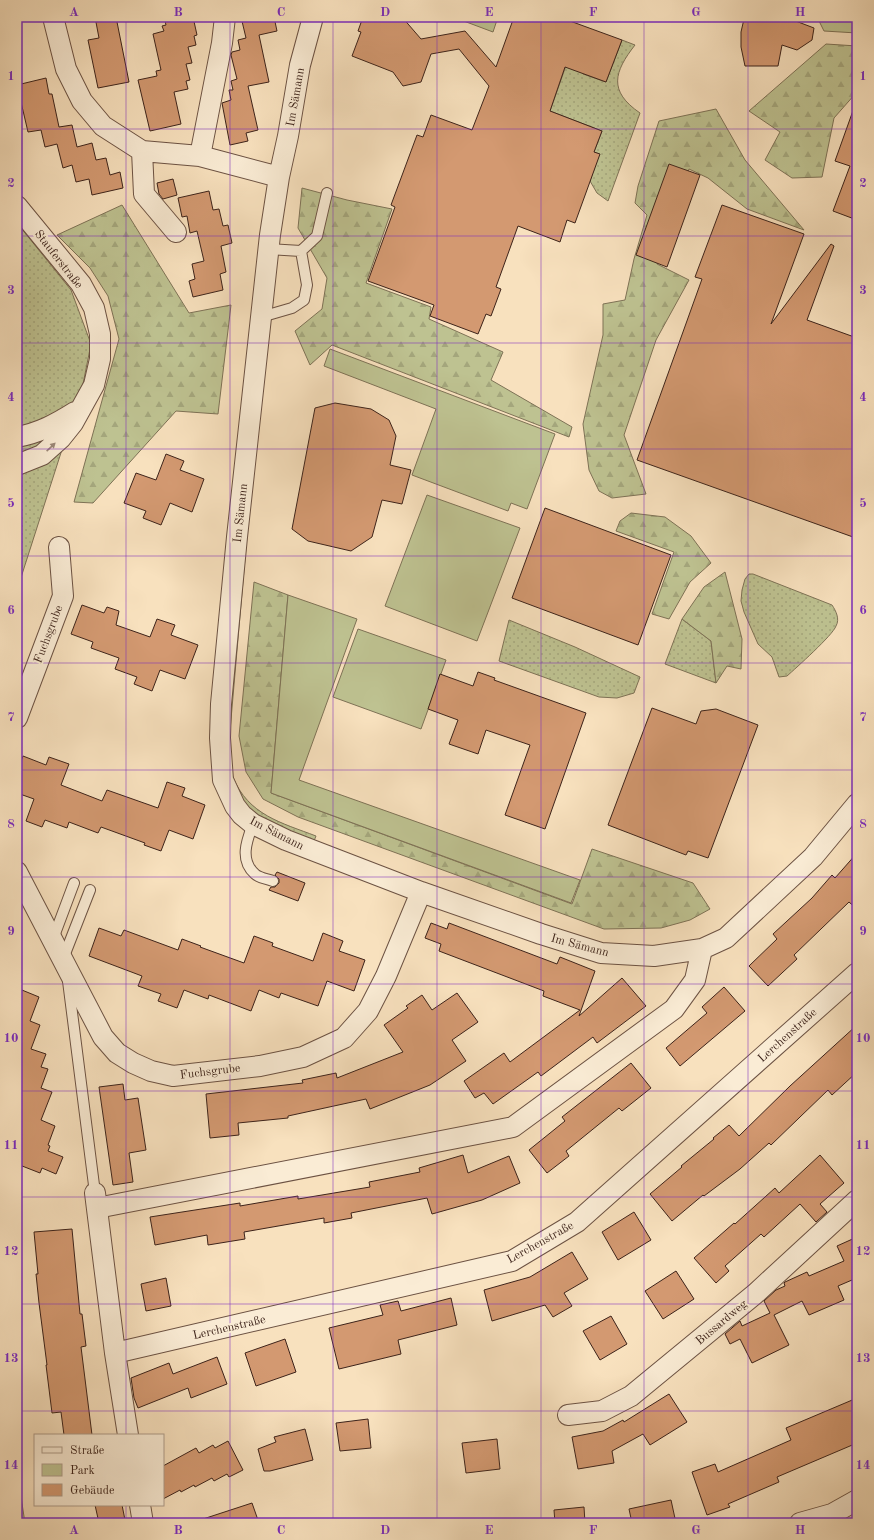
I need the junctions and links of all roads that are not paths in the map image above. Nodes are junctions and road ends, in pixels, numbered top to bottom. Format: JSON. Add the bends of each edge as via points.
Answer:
{"nodes":[{"id":1,"x":53,"y":17,"type":"edge"},
{"id":2,"x":225,"y":17,"type":"edge"},
{"id":3,"x":313,"y":17,"type":"edge"},
{"id":4,"x":142,"y":151,"type":"junction"},
{"id":5,"x":200,"y":156,"type":"junction"},
{"id":6,"x":279,"y":177,"type":"junction"},
{"id":7,"x":327,"y":193,"type":"dead end"},
{"id":8,"x":17,"y":206,"type":"edge"},
{"id":9,"x":176,"y":232,"type":"dead end"},
{"id":10,"x":268,"y":249,"type":"junction"},
{"id":11,"x":301,"y":251,"type":"junction"},
{"id":12,"x":260,"y":317,"type":"junction"},
{"id":13,"x":82,"y":408,"type":"junction"},
{"id":14,"x":17,"y":437,"type":"edge"},
{"id":15,"x":17,"y":465,"type":"edge"},
{"id":16,"x":59,"y":547,"type":"dead end"},
{"id":17,"x":17,"y":718,"type":"edge"},
{"id":18,"x":857,"y":804,"type":"edge"},
{"id":19,"x":253,"y":824,"type":"junction"},
{"id":20,"x":17,"y":872,"type":"edge"},
{"id":21,"x":273,"y":881,"type":"dead end"},
{"id":22,"x":74,"y":883,"type":"dead end"},
{"id":23,"x":90,"y":890,"type":"dead end"},
{"id":24,"x":421,"y":892,"type":"junction"},
{"id":25,"x":52,"y":940,"type":"junction"},
{"id":26,"x":702,"y":949,"type":"junction"},
{"id":27,"x":64,"y":963,"type":"junction"},
{"id":28,"x":857,"y":973,"type":"edge"},
{"id":29,"x":857,"y":1200,"type":"edge"},
{"id":30,"x":96,"y":1201,"type":"junction"},
{"id":31,"x":115,"y":1353,"type":"junction"},
{"id":32,"x":568,"y":1415,"type":"dead end"},
{"id":33,"x":128,"y":1434,"type":"edge"},
{"id":34,"x":857,"y":1500,"type":"edge"},
{"id":35,"x":140,"y":1506,"type":"edge"},
{"id":36,"x":143,"y":1523,"type":"edge"},
{"id":37,"x":800,"y":1523,"type":"edge"}],
"edges":[{"from":1,"to":4,"type":"street","via":[[66,69],[82,101],[103,126]]},
{"from":2,"to":5,"type":"street"},
{"from":3,"to":6,"type":"street","name":"Im Sämann","via":[[300,65]]},
{"from":4,"to":5,"type":"street"},
{"from":4,"to":9,"type":"street","via":[[144,194]]},
{"from":5,"to":6,"type":"street"},
{"from":6,"to":10,"type":"street","name":"Im Sämann"},
{"from":7,"to":11,"type":"lane","via":[[317,236]]},
{"from":8,"to":13,"type":"street","name":"Stauferstraße","via":[[81,284],[94,308],[100,334],[100,359],[94,385]]},
{"from":10,"to":11,"type":"lane"},
{"from":10,"to":12,"type":"street","name":"Im Sämann"},
{"from":11,"to":12,"type":"lane","via":[[307,286],[304,300],[292,308]]},
{"from":12,"to":19,"type":"street","name":"Im Sämann","via":[[221,704],[220,738],[223,780],[235,806]]},
{"from":13,"to":14,"type":"street","via":[[55,425],[34,434]]},
{"from":15,"to":13,"type":"street","name":"Stauferstraße","one_way":true,"via":[[42,455],[61,438]]},
{"from":16,"to":17,"type":"street","name":"Fuchsgrube","via":[[63,596]]},
{"from":18,"to":26,"type":"street","name":"Im Sämann","via":[[813,857],[726,938]]},
{"from":19,"to":21,"type":"lane","via":[[246,844],[246,861],[255,874]]},
{"from":19,"to":24,"type":"street","name":"Im Sämann","via":[[286,840]]},
{"from":20,"to":25,"type":"street","name":"Fuchsgrube"},
{"from":22,"to":25,"type":"lane"},
{"from":23,"to":27,"type":"lane"},
{"from":24,"to":26,"type":"street","name":"Im Sämann","via":[[601,953],[654,956]]},
{"from":24,"to":27,"type":"street","name":"Fuchsgrube","via":[[386,976],[368,1011],[344,1038],[303,1057],[260,1066],[173,1076],[151,1071],[133,1063],[117,1053],[103,1037]]},
{"from":25,"to":27,"type":"street","name":"Fuchsgrube"},
{"from":26,"to":30,"type":"street","via":[[695,980],[674,1009],[512,1127]]},
{"from":27,"to":30,"type":"lane"},
{"from":28,"to":31,"type":"street","name":"Lerchenstraße","via":[[577,1222],[512,1261]]},
{"from":29,"to":32,"type":"street","name":"Bussardweg","via":[[755,1294],[631,1396],[602,1411]]},
{"from":30,"to":31,"type":"street"},
{"from":31,"to":33,"type":"street"},
{"from":34,"to":37,"type":"street","via":[[832,1514]]},
{"from":35,"to":36,"type":"street"}]}
